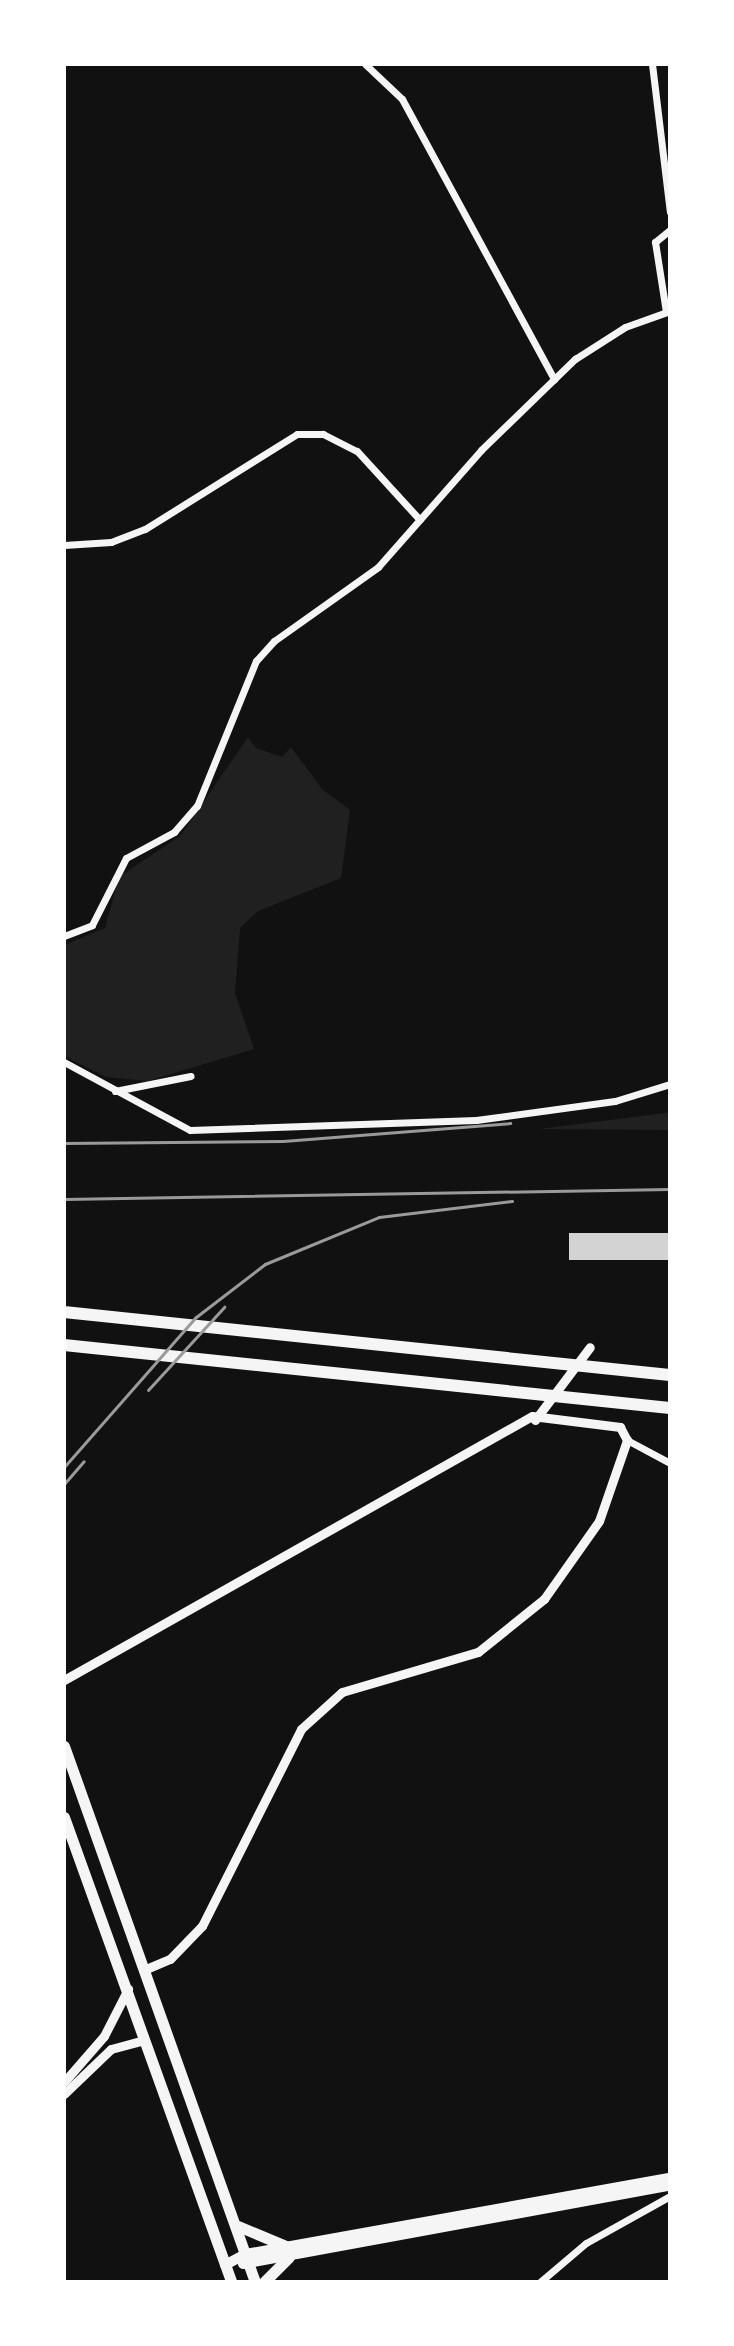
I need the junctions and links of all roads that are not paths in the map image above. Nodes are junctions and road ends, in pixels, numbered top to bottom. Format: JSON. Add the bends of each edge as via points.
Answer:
{"nodes":[{"id":1,"x":365,"y":64,"type":"edge"},
{"id":2,"x":652,"y":64,"type":"edge"},
{"id":3,"x":670,"y":212,"type":"edge"},
{"id":4,"x":670,"y":230,"type":"edge"},
{"id":5,"x":668,"y":312,"type":"edge"},
{"id":6,"x":554,"y":379,"type":"junction"},
{"id":7,"x":420,"y":520,"type":"junction"},
{"id":8,"x":64,"y":545,"type":"edge"},
{"id":9,"x":64,"y":936,"type":"edge"},
{"id":10,"x":64,"y":1062,"type":"edge"},
{"id":11,"x":191,"y":1076,"type":"dead end"},
{"id":12,"x":670,"y":1084,"type":"edge"},
{"id":13,"x":113,"y":1091,"type":"junction"},
{"id":14,"x":64,"y":1312,"type":"edge"},
{"id":15,"x":64,"y":1345,"type":"edge"},
{"id":16,"x":590,"y":1347,"type":"dead end"},
{"id":17,"x":670,"y":1375,"type":"edge"},
{"id":18,"x":664,"y":1407,"type":"edge"},
{"id":19,"x":536,"y":1418,"type":"junction"},
{"id":20,"x":627,"y":1440,"type":"junction"},
{"id":21,"x":670,"y":1463,"type":"edge"},
{"id":22,"x":64,"y":1680,"type":"edge"},
{"id":23,"x":64,"y":1686,"type":"edge"},
{"id":24,"x":64,"y":1746,"type":"edge"},
{"id":25,"x":64,"y":1817,"type":"edge"},
{"id":26,"x":146,"y":1969,"type":"junction"},
{"id":27,"x":128,"y":1989,"type":"junction"},
{"id":28,"x":145,"y":2040,"type":"junction"},
{"id":29,"x":64,"y":2082,"type":"edge"},
{"id":30,"x":64,"y":2094,"type":"edge"},
{"id":31,"x":670,"y":2178,"type":"edge"},
{"id":32,"x":670,"y":2186,"type":"edge"},
{"id":33,"x":670,"y":2196,"type":"edge"},
{"id":34,"x":237,"y":2225,"type":"junction"},
{"id":35,"x":289,"y":2252,"type":"junction"},
{"id":36,"x":248,"y":2259,"type":"junction"},
{"id":37,"x":225,"y":2265,"type":"junction"},
{"id":38,"x":231,"y":2282,"type":"edge"},
{"id":39,"x":255,"y":2282,"type":"edge"},
{"id":40,"x":264,"y":2282,"type":"edge"},
{"id":41,"x":540,"y":2282,"type":"edge"}],
"edges":[{"from":1,"to":6,"type":"street","via":[[402,99]]},
{"from":2,"to":3,"type":"street"},
{"from":4,"to":5,"type":"street","via":[[655,242]]},
{"from":5,"to":6,"type":"street","via":[[625,327]]},
{"from":6,"to":7,"type":"street"},
{"from":7,"to":8,"type":"street","via":[[357,451],[323,434],[297,434],[145,529],[111,542]]},
{"from":7,"to":9,"type":"street","via":[[378,567],[274,641],[256,661],[197,806],[174,832],[126,858],[92,925]]},
{"from":10,"to":13,"type":"street"},
{"from":11,"to":13,"type":"street"},
{"from":12,"to":13,"type":"street","via":[[615,1101],[476,1120],[190,1130]]},
{"from":14,"to":17,"type":"highway"},
{"from":15,"to":18,"type":"highway"},
{"from":16,"to":19,"type":"street"},
{"from":19,"to":20,"type":"street","via":[[617,1430]]},
{"from":19,"to":22,"type":"street"},
{"from":19,"to":23,"type":"street"},
{"from":20,"to":21,"type":"street"},
{"from":20,"to":26,"type":"street","via":[[599,1521],[544,1599],[478,1652],[342,1692],[301,1729],[202,1926],[170,1959]]},
{"from":24,"to":26,"type":"main road"},
{"from":25,"to":27,"type":"main road"},
{"from":26,"to":34,"type":"main road"},
{"from":27,"to":28,"type":"main road"},
{"from":27,"to":29,"type":"street","via":[[104,2036]]},
{"from":28,"to":30,"type":"street","via":[[111,2049]]},
{"from":28,"to":37,"type":"main road"},
{"from":31,"to":35,"type":"main road"},
{"from":32,"to":35,"type":"main road"},
{"from":33,"to":41,"type":"street","via":[[586,2243]]},
{"from":34,"to":35,"type":"main road"},
{"from":34,"to":36,"type":"main road"},
{"from":35,"to":36,"type":"main road"},
{"from":35,"to":40,"type":"main road"},
{"from":36,"to":37,"type":"main road"},
{"from":36,"to":39,"type":"main road"},
{"from":37,"to":38,"type":"main road"}]}
